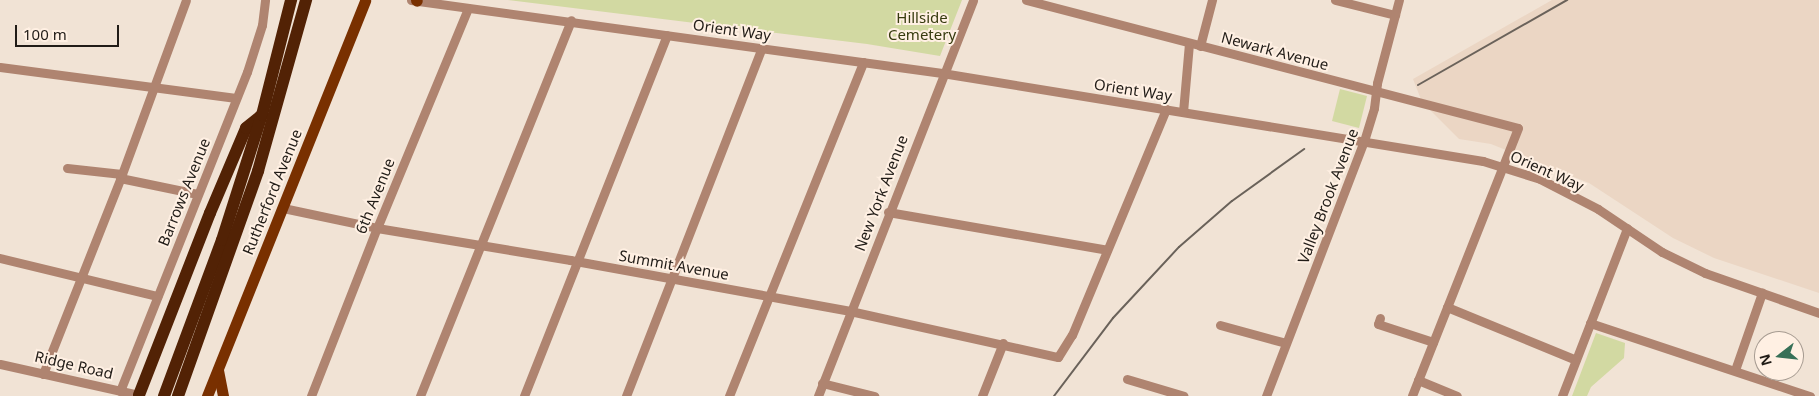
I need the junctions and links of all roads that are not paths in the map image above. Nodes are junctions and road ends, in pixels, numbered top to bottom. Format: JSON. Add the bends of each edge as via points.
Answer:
{"nodes":[{"id":1,"x":186,"y":0,"type":"edge"},
{"id":2,"x":265,"y":0,"type":"edge"},
{"id":3,"x":291,"y":0,"type":"edge"},
{"id":4,"x":306,"y":0,"type":"edge"},
{"id":5,"x":365,"y":0,"type":"edge"},
{"id":6,"x":414,"y":0,"type":"edge"},
{"id":7,"x":973,"y":0,"type":"edge"},
{"id":8,"x":1026,"y":0,"type":"edge"},
{"id":9,"x":1212,"y":0,"type":"edge"},
{"id":10,"x":1335,"y":0,"type":"edge"},
{"id":11,"x":1399,"y":0,"type":"edge"},
{"id":12,"x":468,"y":8,"type":"junction"},
{"id":13,"x":1395,"y":15,"type":"junction"},
{"id":14,"x":571,"y":20,"type":"junction"},
{"id":15,"x":668,"y":35,"type":"junction"},
{"id":16,"x":1189,"y":43,"type":"junction"},
{"id":17,"x":1200,"y":46,"type":"junction"},
{"id":18,"x":762,"y":48,"type":"junction"},
{"id":19,"x":863,"y":62,"type":"junction"},
{"id":20,"x":0,"y":67,"type":"edge"},
{"id":21,"x":942,"y":73,"type":"junction"},
{"id":22,"x":154,"y":88,"type":"junction"},
{"id":23,"x":1377,"y":92,"type":"junction"},
{"id":24,"x":236,"y":98,"type":"junction"},
{"id":25,"x":1166,"y":110,"type":"junction"},
{"id":26,"x":1183,"y":112,"type":"junction"},
{"id":27,"x":262,"y":115,"type":"junction"},
{"id":28,"x":1364,"y":141,"type":"junction"},
{"id":29,"x":1503,"y":166,"type":"junction"},
{"id":30,"x":68,"y":168,"type":"dead end"},
{"id":31,"x":121,"y":176,"type":"junction"},
{"id":32,"x":197,"y":194,"type":"junction"},
{"id":33,"x":282,"y":208,"type":"junction"},
{"id":34,"x":888,"y":212,"type":"junction"},
{"id":35,"x":377,"y":228,"type":"junction"},
{"id":36,"x":1627,"y":228,"type":"junction"},
{"id":37,"x":480,"y":246,"type":"junction"},
{"id":38,"x":1107,"y":250,"type":"junction"},
{"id":39,"x":0,"y":258,"type":"edge"},
{"id":40,"x":577,"y":262,"type":"junction"},
{"id":41,"x":81,"y":277,"type":"junction"},
{"id":42,"x":672,"y":279,"type":"junction"},
{"id":43,"x":1762,"y":293,"type":"junction"},
{"id":44,"x":158,"y":296,"type":"junction"},
{"id":45,"x":770,"y":297,"type":"junction"},
{"id":46,"x":1447,"y":307,"type":"junction"},
{"id":47,"x":850,"y":311,"type":"junction"},
{"id":48,"x":1819,"y":313,"type":"edge"},
{"id":49,"x":1380,"y":318,"type":"dead end"},
{"id":50,"x":1590,"y":323,"type":"junction"},
{"id":51,"x":1220,"y":325,"type":"dead end"},
{"id":52,"x":1433,"y":342,"type":"junction"},
{"id":53,"x":1003,"y":343,"type":"junction"},
{"id":54,"x":1286,"y":343,"type":"junction"},
{"id":55,"x":1576,"y":360,"type":"junction"},
{"id":56,"x":0,"y":364,"type":"edge"},
{"id":57,"x":218,"y":368,"type":"junction"},
{"id":58,"x":1735,"y":370,"type":"junction"},
{"id":59,"x":43,"y":374,"type":"junction"},
{"id":60,"x":1127,"y":379,"type":"dead end"},
{"id":61,"x":1418,"y":380,"type":"junction"},
{"id":62,"x":822,"y":383,"type":"junction"},
{"id":63,"x":120,"y":391,"type":"junction"},
{"id":64,"x":140,"y":396,"type":"edge"},
{"id":65,"x":164,"y":396,"type":"edge"},
{"id":66,"x":178,"y":396,"type":"edge"},
{"id":67,"x":207,"y":396,"type":"edge"},
{"id":68,"x":223,"y":396,"type":"edge"},
{"id":69,"x":310,"y":396,"type":"edge"},
{"id":70,"x":420,"y":396,"type":"edge"},
{"id":71,"x":524,"y":396,"type":"edge"},
{"id":72,"x":626,"y":396,"type":"edge"},
{"id":73,"x":729,"y":396,"type":"edge"},
{"id":74,"x":818,"y":396,"type":"edge"},
{"id":75,"x":874,"y":396,"type":"edge"},
{"id":76,"x":982,"y":396,"type":"edge"},
{"id":77,"x":1184,"y":396,"type":"edge"},
{"id":78,"x":1266,"y":396,"type":"edge"},
{"id":79,"x":1412,"y":396,"type":"edge"},
{"id":80,"x":1457,"y":396,"type":"edge"},
{"id":81,"x":1562,"y":396,"type":"edge"},
{"id":82,"x":1810,"y":396,"type":"edge"}],
"edges":[{"from":1,"to":22,"type":"street"},
{"from":2,"to":24,"type":"street","name":"Barrows Avenue","via":[[255,48]]},
{"from":3,"to":27,"type":"highway"},
{"from":4,"to":66,"type":"highway","via":[[258,171]]},
{"from":5,"to":33,"type":"main road","name":"Rutherford Avenue"},
{"from":6,"to":12,"type":"street","name":"Orient Way"},
{"from":7,"to":21,"type":"street","name":"New York Avenue"},
{"from":8,"to":16,"type":"street","name":"Newark Avenue"},
{"from":9,"to":17,"type":"street"},
{"from":10,"to":13,"type":"street"},
{"from":11,"to":13,"type":"street","name":"Valley Brook Avenue"},
{"from":12,"to":14,"type":"street","name":"Orient Way"},
{"from":12,"to":35,"type":"street","name":"6th Avenue"},
{"from":13,"to":23,"type":"street","name":"Valley Brook Avenue"},
{"from":14,"to":15,"type":"street","name":"Orient Way"},
{"from":14,"to":37,"type":"street"},
{"from":15,"to":18,"type":"street","name":"Orient Way"},
{"from":15,"to":40,"type":"street"},
{"from":16,"to":17,"type":"street","name":"Newark Avenue"},
{"from":16,"to":26,"type":"street"},
{"from":17,"to":23,"type":"street","name":"Newark Avenue"},
{"from":18,"to":19,"type":"street","name":"Orient Way"},
{"from":18,"to":42,"type":"street"},
{"from":19,"to":21,"type":"street","name":"Orient Way"},
{"from":19,"to":45,"type":"street"},
{"from":20,"to":22,"type":"street"},
{"from":21,"to":25,"type":"street","name":"Orient Way"},
{"from":21,"to":34,"type":"street","name":"New York Avenue"},
{"from":22,"to":24,"type":"street"},
{"from":22,"to":31,"type":"street"},
{"from":23,"to":28,"type":"street","name":"Valley Brook Avenue"},
{"from":23,"to":29,"type":"street","name":"Newark Avenue","via":[[1518,128]]},
{"from":24,"to":32,"type":"street","name":"Barrows Avenue"},
{"from":25,"to":26,"type":"street","name":"Orient Way"},
{"from":25,"to":38,"type":"street"},
{"from":26,"to":28,"type":"street","name":"Orient Way"},
{"from":27,"to":64,"type":"highway","via":[[246,128]]},
{"from":27,"to":65,"type":"highway","via":[[222,240]]},
{"from":28,"to":29,"type":"street","name":"Orient Way"},
{"from":28,"to":54,"type":"street","name":"Valley Brook Avenue"},
{"from":29,"to":36,"type":"street","name":"Orient Way","via":[[1540,179]]},
{"from":29,"to":46,"type":"street"},
{"from":30,"to":31,"type":"street"},
{"from":31,"to":32,"type":"street"},
{"from":31,"to":41,"type":"street"},
{"from":32,"to":44,"type":"street","name":"Barrows Avenue"},
{"from":33,"to":35,"type":"street","name":"Summit Avenue"},
{"from":33,"to":57,"type":"main road","name":"Rutherford Avenue"},
{"from":34,"to":38,"type":"street"},
{"from":34,"to":47,"type":"street","name":"New York Avenue"},
{"from":35,"to":37,"type":"street","name":"Summit Avenue"},
{"from":35,"to":69,"type":"street","name":"6th Avenue"},
{"from":36,"to":43,"type":"street","name":"Orient Way","via":[[1683,263]]},
{"from":36,"to":50,"type":"street"},
{"from":37,"to":40,"type":"street","name":"Summit Avenue"},
{"from":37,"to":70,"type":"street"},
{"from":38,"to":53,"type":"street","name":"Summit Avenue","via":[[1072,335],[1058,357]]},
{"from":39,"to":41,"type":"street"},
{"from":40,"to":42,"type":"street","name":"Summit Avenue"},
{"from":40,"to":71,"type":"street"},
{"from":41,"to":44,"type":"street"},
{"from":41,"to":59,"type":"street"},
{"from":42,"to":45,"type":"street","name":"Summit Avenue"},
{"from":42,"to":72,"type":"street"},
{"from":43,"to":48,"type":"street","name":"Orient Way"},
{"from":43,"to":58,"type":"street"},
{"from":44,"to":63,"type":"street","name":"Barrows Avenue"},
{"from":45,"to":47,"type":"street","name":"Summit Avenue"},
{"from":45,"to":73,"type":"street"},
{"from":46,"to":52,"type":"street"},
{"from":46,"to":55,"type":"street"},
{"from":47,"to":53,"type":"street","name":"Summit Avenue"},
{"from":47,"to":62,"type":"street","name":"New York Avenue"},
{"from":49,"to":52,"type":"street","via":[[1378,324]]},
{"from":50,"to":55,"type":"street"},
{"from":50,"to":58,"type":"street"},
{"from":51,"to":54,"type":"street"},
{"from":52,"to":61,"type":"street"},
{"from":53,"to":76,"type":"street"},
{"from":54,"to":78,"type":"street","name":"Valley Brook Avenue"},
{"from":55,"to":81,"type":"street"},
{"from":56,"to":59,"type":"street","name":"Ridge Road"},
{"from":57,"to":67,"type":"main road","name":"Rutherford Avenue"},
{"from":57,"to":68,"type":"main road"},
{"from":58,"to":82,"type":"street"},
{"from":59,"to":63,"type":"street","name":"Ridge Road"},
{"from":60,"to":77,"type":"street"},
{"from":61,"to":79,"type":"street"},
{"from":61,"to":80,"type":"street"},
{"from":62,"to":74,"type":"street","name":"New York Avenue"},
{"from":62,"to":75,"type":"street"},
{"from":63,"to":64,"type":"street","name":"Ridge Road"}]}
